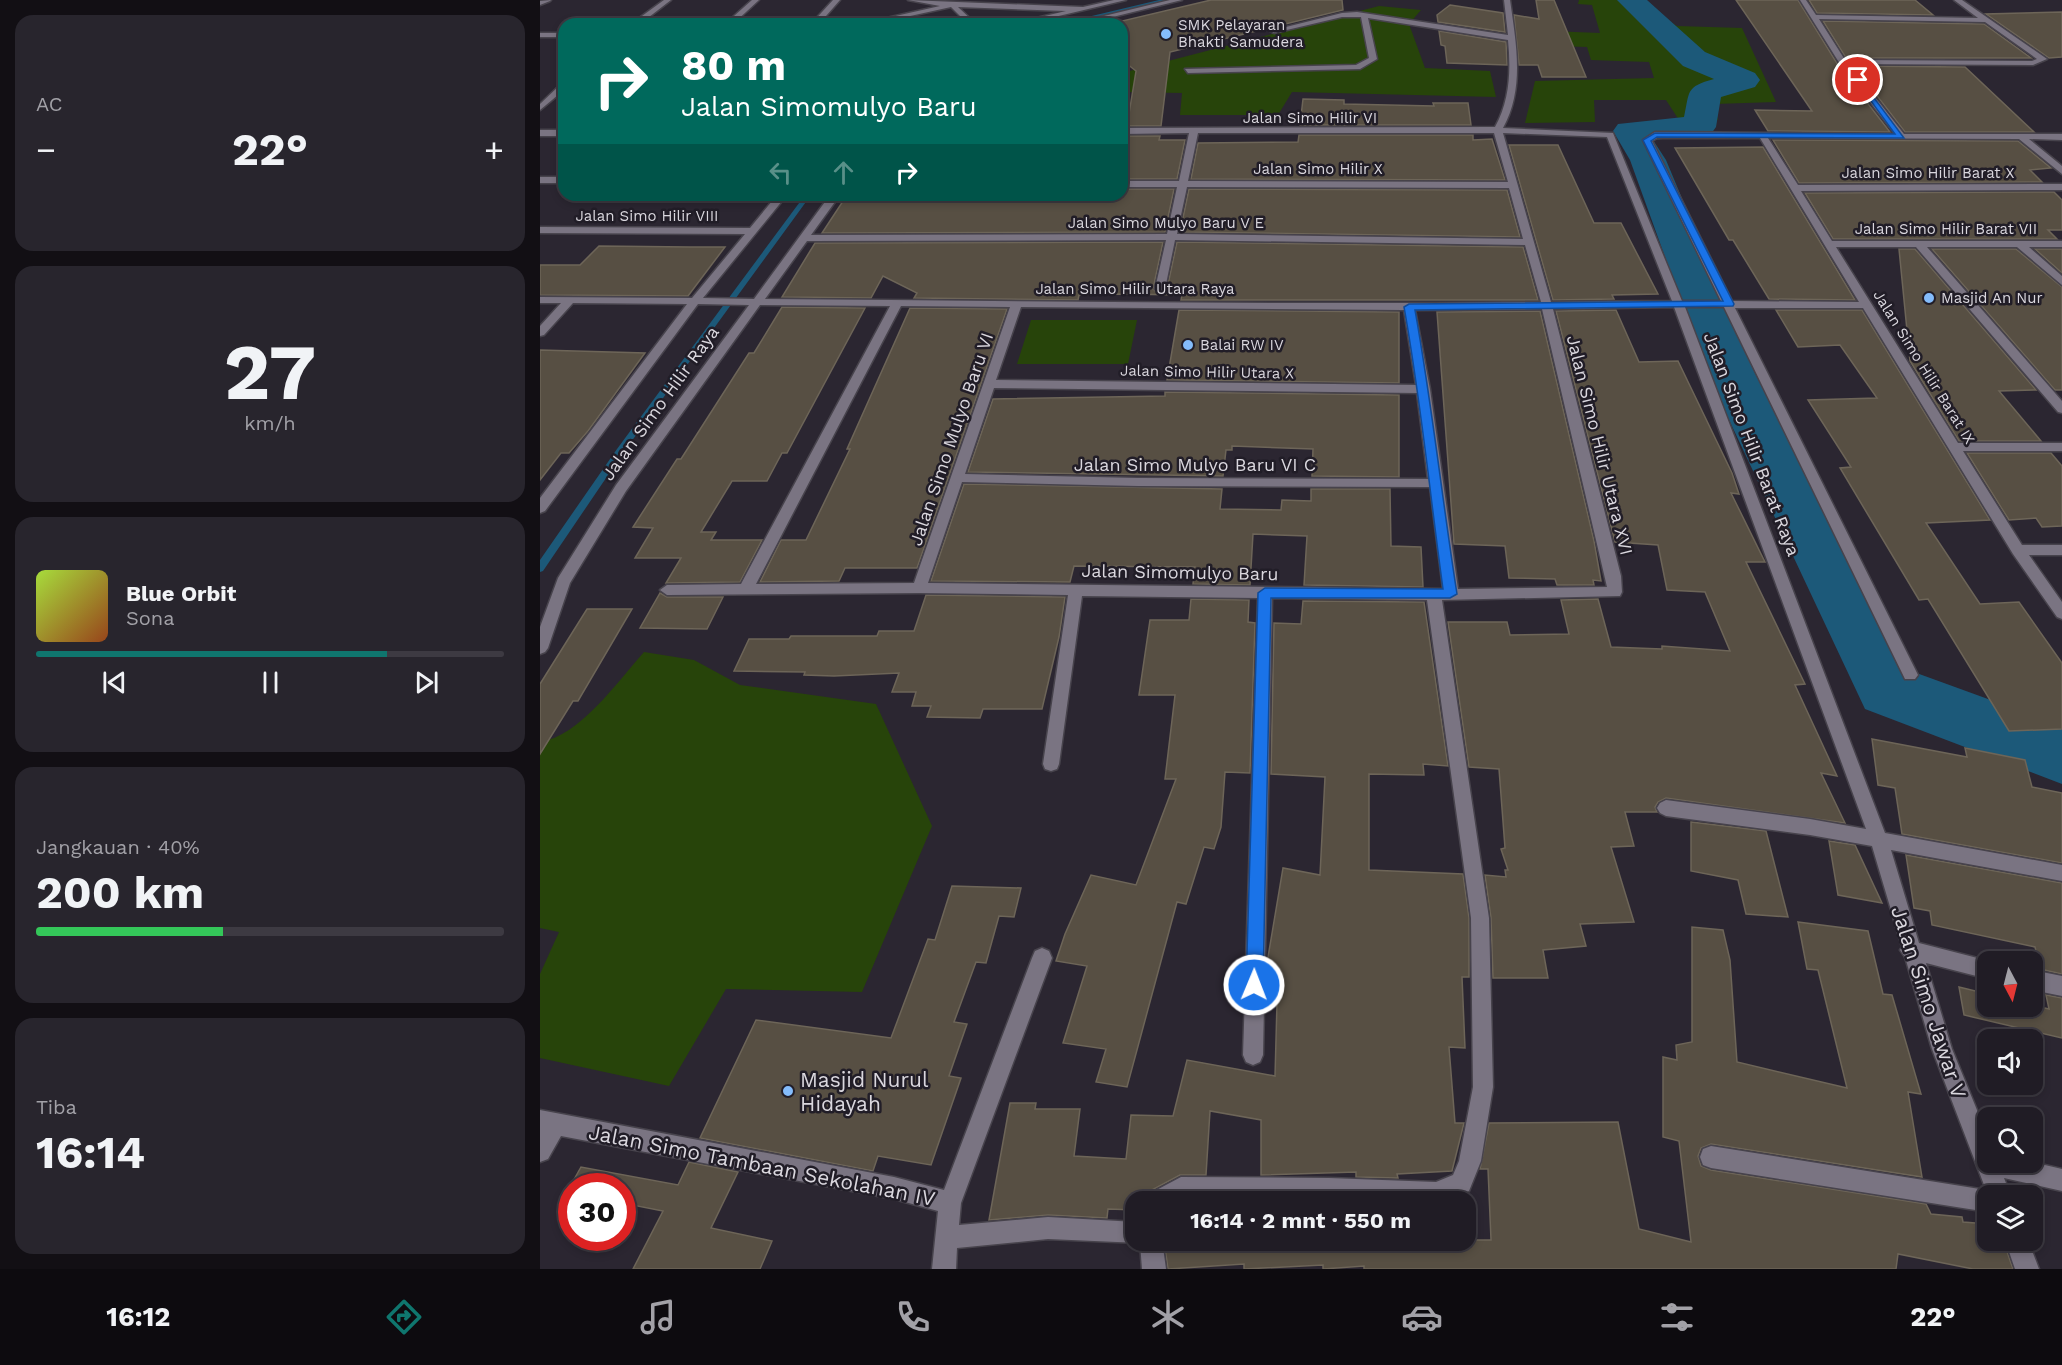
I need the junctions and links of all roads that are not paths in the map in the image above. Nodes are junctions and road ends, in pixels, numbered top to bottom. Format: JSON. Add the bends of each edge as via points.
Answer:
{"nodes":[{"id":1,"x":548,"y":0,"type":"edge"},
{"id":2,"x":668,"y":0,"type":"edge"},
{"id":3,"x":756,"y":0,"type":"edge"},
{"id":4,"x":837,"y":0,"type":"edge"},
{"id":5,"x":911,"y":0,"type":"edge"},
{"id":6,"x":1122,"y":0,"type":"edge"},
{"id":7,"x":1179,"y":0,"type":"edge"},
{"id":8,"x":1506,"y":0,"type":"edge"},
{"id":9,"x":1803,"y":0,"type":"edge"},
{"id":10,"x":1957,"y":0,"type":"edge"},
{"id":11,"x":540,"y":3,"type":"edge"},
{"id":12,"x":952,"y":4,"type":"junction"},
{"id":13,"x":1084,"y":9,"type":"junction"},
{"id":14,"x":1364,"y":15,"type":"junction"},
{"id":15,"x":643,"y":18,"type":"edge"},
{"id":16,"x":736,"y":18,"type":"edge"},
{"id":17,"x":820,"y":18,"type":"edge"},
{"id":18,"x":890,"y":18,"type":"edge"},
{"id":19,"x":966,"y":18,"type":"edge"},
{"id":20,"x":1043,"y":18,"type":"edge"},
{"id":21,"x":1101,"y":18,"type":"edge"},
{"id":22,"x":1816,"y":18,"type":"junction"},
{"id":23,"x":1985,"y":20,"type":"junction"},
{"id":24,"x":1274,"y":31,"type":"dead end"},
{"id":25,"x":540,"y":35,"type":"edge"},
{"id":26,"x":558,"y":35,"type":"edge"},
{"id":27,"x":1512,"y":38,"type":"junction"},
{"id":28,"x":1843,"y":62,"type":"junction"},
{"id":29,"x":1188,"y":71,"type":"dead end"},
{"id":30,"x":558,"y":92,"type":"edge"},
{"id":31,"x":540,"y":108,"type":"edge"},
{"id":32,"x":1498,"y":130,"type":"junction"},
{"id":33,"x":1128,"y":131,"type":"edge"},
{"id":34,"x":1194,"y":131,"type":"junction"},
{"id":35,"x":540,"y":133,"type":"edge"},
{"id":36,"x":558,"y":133,"type":"edge"},
{"id":37,"x":1762,"y":135,"type":"junction"},
{"id":38,"x":1901,"y":136,"type":"junction"},
{"id":39,"x":2021,"y":137,"type":"junction"},
{"id":40,"x":2062,"y":137,"type":"edge"},
{"id":41,"x":2062,"y":171,"type":"edge"},
{"id":42,"x":540,"y":180,"type":"edge"},
{"id":43,"x":558,"y":180,"type":"edge"},
{"id":44,"x":1128,"y":184,"type":"edge"},
{"id":45,"x":1182,"y":184,"type":"junction"},
{"id":46,"x":1515,"y":185,"type":"junction"},
{"id":47,"x":2062,"y":187,"type":"edge"},
{"id":48,"x":1794,"y":188,"type":"junction"},
{"id":49,"x":777,"y":201,"type":"edge"},
{"id":50,"x":831,"y":201,"type":"edge"},
{"id":51,"x":540,"y":230,"type":"edge"},
{"id":52,"x":754,"y":231,"type":"junction"},
{"id":53,"x":1170,"y":237,"type":"junction"},
{"id":54,"x":804,"y":238,"type":"junction"},
{"id":55,"x":1528,"y":242,"type":"junction"},
{"id":56,"x":1829,"y":244,"type":"junction"},
{"id":57,"x":1919,"y":244,"type":"junction"},
{"id":58,"x":2062,"y":244,"type":"edge"},
{"id":59,"x":2022,"y":245,"type":"junction"},
{"id":60,"x":2062,"y":282,"type":"edge"},
{"id":61,"x":1160,"y":289,"type":"dead end"},
{"id":62,"x":540,"y":300,"type":"edge"},
{"id":63,"x":570,"y":300,"type":"junction"},
{"id":64,"x":696,"y":300,"type":"junction"},
{"id":65,"x":759,"y":301,"type":"junction"},
{"id":66,"x":898,"y":302,"type":"junction"},
{"id":67,"x":1017,"y":303,"type":"junction"},
{"id":68,"x":1684,"y":304,"type":"junction"},
{"id":69,"x":1724,"y":304,"type":"junction"},
{"id":70,"x":1867,"y":305,"type":"junction"},
{"id":71,"x":1546,"y":306,"type":"junction"},
{"id":72,"x":1409,"y":307,"type":"junction"},
{"id":73,"x":540,"y":333,"type":"edge"},
{"id":74,"x":990,"y":384,"type":"junction"},
{"id":75,"x":1424,"y":389,"type":"junction"},
{"id":76,"x":2062,"y":409,"type":"edge"},
{"id":77,"x":1955,"y":447,"type":"junction"},
{"id":78,"x":2062,"y":447,"type":"edge"},
{"id":79,"x":957,"y":478,"type":"junction"},
{"id":80,"x":1434,"y":483,"type":"junction"},
{"id":81,"x":540,"y":508,"type":"edge"},
{"id":82,"x":2019,"y":550,"type":"junction"},
{"id":83,"x":2062,"y":550,"type":"edge"},
{"id":84,"x":919,"y":588,"type":"junction"},
{"id":85,"x":746,"y":589,"type":"junction"},
{"id":86,"x":668,"y":590,"type":"dead end"},
{"id":87,"x":1076,"y":590,"type":"junction"},
{"id":88,"x":1615,"y":592,"type":"joint"},
{"id":89,"x":1265,"y":593,"type":"junction"},
{"id":90,"x":1442,"y":595,"type":"junction"},
{"id":91,"x":2062,"y":613,"type":"edge"},
{"id":92,"x":540,"y":648,"type":"edge"},
{"id":93,"x":1910,"y":675,"type":"dead end"},
{"id":94,"x":1051,"y":764,"type":"dead end"},
{"id":95,"x":1666,"y":808,"type":"dead end"},
{"id":96,"x":1879,"y":840,"type":"junction"},
{"id":97,"x":2062,"y":873,"type":"edge"},
{"id":98,"x":1910,"y":950,"type":"junction"},
{"id":99,"x":1042,"y":958,"type":"dead end"},
{"id":100,"x":1977,"y":966,"type":"edge"},
{"id":101,"x":2043,"y":982,"type":"edge"},
{"id":102,"x":2062,"y":986,"type":"edge"},
{"id":103,"x":1253,"y":1054,"type":"dead end"},
{"id":104,"x":548,"y":1122,"type":"edge"},
{"id":105,"x":1977,"y":1137,"type":"edge"},
{"id":106,"x":540,"y":1151,"type":"edge"},
{"id":107,"x":1711,"y":1157,"type":"dead end"},
{"id":108,"x":2031,"y":1173,"type":"edge"},
{"id":109,"x":2062,"y":1180,"type":"edge"},
{"id":110,"x":1176,"y":1191,"type":"edge"},
{"id":111,"x":1393,"y":1191,"type":"edge"},
{"id":112,"x":1441,"y":1191,"type":"edge"},
{"id":113,"x":1977,"y":1199,"type":"edge"},
{"id":114,"x":950,"y":1203,"type":"junction"},
{"id":115,"x":1125,"y":1232,"type":"edge"},
{"id":116,"x":948,"y":1238,"type":"junction"},
{"id":117,"x":1152,"y":1251,"type":"edge"},
{"id":118,"x":2020,"y":1251,"type":"edge"},
{"id":119,"x":944,"y":1269,"type":"edge"},
{"id":120,"x":1154,"y":1269,"type":"edge"},
{"id":121,"x":2027,"y":1269,"type":"edge"}],
"edges":[{"from":1,"to":11,"type":"street"},
{"from":2,"to":15,"type":"street"},
{"from":3,"to":16,"type":"street"},
{"from":4,"to":17,"type":"street"},
{"from":5,"to":12,"type":"street"},
{"from":6,"to":13,"type":"street"},
{"from":7,"to":21,"type":"street"},
{"from":8,"to":27,"type":"street"},
{"from":9,"to":22,"type":"street"},
{"from":10,"to":23,"type":"street"},
{"from":12,"to":13,"type":"street"},
{"from":12,"to":18,"type":"street"},
{"from":12,"to":19,"type":"street"},
{"from":13,"to":20,"type":"street"},
{"from":14,"to":24,"type":"street","via":[[1342,15]]},
{"from":14,"to":27,"type":"street"},
{"from":14,"to":29,"type":"street","via":[[1372,59],[1367,64]]},
{"from":22,"to":23,"type":"street"},
{"from":22,"to":28,"type":"street"},
{"from":23,"to":28,"type":"street","via":[[2043,59],[2033,63]]},
{"from":25,"to":26,"type":"street"},
{"from":27,"to":32,"type":"street","via":[[1511,105]]},
{"from":28,"to":38,"type":"street"},
{"from":30,"to":31,"type":"street"},
{"from":32,"to":34,"type":"street","name":"Jalan Simo Hilir VI"},
{"from":32,"to":46,"type":"street"},
{"from":32,"to":68,"type":"street","name":"Jalan Simo Hilir Barat Raya","via":[[1610,135]]},
{"from":33,"to":34,"type":"street","name":"Jalan Simo Hilir VI"},
{"from":34,"to":45,"type":"street"},
{"from":35,"to":36,"type":"street"},
{"from":37,"to":38,"type":"street"},
{"from":37,"to":48,"type":"street","name":"Jalan Simo Hilir Barat IX"},
{"from":37,"to":69,"type":"street","name":"Jalan Simo Hilir Barat Raya","via":[[1649,136],[1648,144]]},
{"from":38,"to":39,"type":"street"},
{"from":39,"to":40,"type":"street"},
{"from":39,"to":41,"type":"street"},
{"from":42,"to":43,"type":"street"},
{"from":44,"to":45,"type":"street","name":"Jalan Simo Hilir X"},
{"from":45,"to":46,"type":"street","name":"Jalan Simo Hilir X"},
{"from":45,"to":53,"type":"street"},
{"from":46,"to":55,"type":"street"},
{"from":47,"to":48,"type":"street","name":"Jalan Simo Hilir Barat X"},
{"from":48,"to":56,"type":"street","name":"Jalan Simo Hilir Barat IX"},
{"from":49,"to":52,"type":"street","name":"Jalan Simo Hilir Raya"},
{"from":50,"to":54,"type":"street","name":"Jalan Simo Hilir Raya"},
{"from":51,"to":52,"type":"street","name":"Jalan Simo Hilir VIII"},
{"from":52,"to":64,"type":"street","name":"Jalan Simo Hilir Raya"},
{"from":53,"to":54,"type":"street","name":"Jalan Simo Mulyo Baru V E"},
{"from":53,"to":55,"type":"street","name":"Jalan Simo Mulyo Baru V E"},
{"from":53,"to":61,"type":"street"},
{"from":54,"to":65,"type":"street","name":"Jalan Simo Hilir Raya"},
{"from":55,"to":71,"type":"street"},
{"from":56,"to":57,"type":"street","name":"Jalan Simo Hilir Barat VII"},
{"from":56,"to":70,"type":"street","name":"Jalan Simo Hilir Barat IX"},
{"from":57,"to":59,"type":"street","name":"Jalan Simo Hilir Barat VII"},
{"from":57,"to":76,"type":"street"},
{"from":58,"to":59,"type":"street","name":"Jalan Simo Hilir Barat VII"},
{"from":59,"to":60,"type":"street"},
{"from":62,"to":63,"type":"street","name":"Jalan Simo Hilir Utara Raya"},
{"from":63,"to":64,"type":"street","name":"Jalan Simo Hilir Utara Raya"},
{"from":63,"to":73,"type":"street"},
{"from":64,"to":65,"type":"street","name":"Jalan Simo Hilir Utara Raya"},
{"from":64,"to":81,"type":"street","name":"Jalan Simo Hilir Raya"},
{"from":65,"to":66,"type":"street","name":"Jalan Simo Hilir Utara Raya"},
{"from":65,"to":92,"type":"street","name":"Jalan Simo Hilir Raya","via":[[621,488],[563,582]]},
{"from":66,"to":67,"type":"street","name":"Jalan Simo Hilir Utara Raya"},
{"from":66,"to":85,"type":"street"},
{"from":67,"to":72,"type":"street","name":"Jalan Simo Hilir Utara Raya"},
{"from":67,"to":74,"type":"street","name":"Jalan Simo Mulyo Baru VI"},
{"from":68,"to":69,"type":"street","name":"Jalan Simo Hilir Utara Raya"},
{"from":68,"to":71,"type":"street","name":"Jalan Simo Hilir Utara Raya"},
{"from":68,"to":96,"type":"street","name":"Jalan Simo Hilir Barat Raya"},
{"from":69,"to":70,"type":"street","name":"Jalan Simo Hilir Utara Raya"},
{"from":69,"to":93,"type":"street","name":"Jalan Simo Hilir Barat Raya"},
{"from":70,"to":77,"type":"street","name":"Jalan Simo Hilir Barat IX"},
{"from":71,"to":72,"type":"street","name":"Jalan Simo Hilir Utara Raya"},
{"from":71,"to":88,"type":"street","name":"Jalan Simo Hilir Utara XVI"},
{"from":72,"to":75,"type":"street"},
{"from":74,"to":75,"type":"street","name":"Jalan Simo Hilir Utara X"},
{"from":74,"to":79,"type":"street","name":"Jalan Simo Mulyo Baru VI"},
{"from":75,"to":80,"type":"street"},
{"from":77,"to":78,"type":"street"},
{"from":77,"to":82,"type":"street","name":"Jalan Simo Hilir Barat IX"},
{"from":79,"to":80,"type":"street","name":"Jalan Simo Mulyo Baru VI C"},
{"from":79,"to":84,"type":"street","name":"Jalan Simo Mulyo Baru VI"},
{"from":80,"to":90,"type":"street"},
{"from":82,"to":83,"type":"street"},
{"from":82,"to":91,"type":"street","name":"Jalan Simo Hilir Barat IX"},
{"from":84,"to":85,"type":"street","name":"Jalan Simomulyo Baru"},
{"from":84,"to":87,"type":"street","name":"Jalan Simomulyo Baru"},
{"from":85,"to":86,"type":"street","name":"Jalan Simomulyo Baru"},
{"from":87,"to":89,"type":"street","name":"Jalan Simomulyo Baru"},
{"from":87,"to":94,"type":"street"},
{"from":88,"to":90,"type":"street","name":"Jalan Simomulyo Baru"},
{"from":89,"to":90,"type":"street","name":"Jalan Simomulyo Baru"},
{"from":89,"to":103,"type":"street"},
{"from":90,"to":112,"type":"street","via":[[1480,918],[1483,1088],[1470,1161],[1461,1183]]},
{"from":95,"to":96,"type":"street"},
{"from":96,"to":97,"type":"street"},
{"from":96,"to":98,"type":"street","name":"Jalan Simo Jawar V"},
{"from":98,"to":100,"type":"street"},
{"from":98,"to":105,"type":"street","name":"Jalan Simo Jawar V"},
{"from":99,"to":114,"type":"street"},
{"from":101,"to":102,"type":"street"},
{"from":104,"to":106,"type":"street"},
{"from":104,"to":114,"type":"street","name":"Jalan Simo Tambaan Sekolahan IV","via":[[894,1188]]},
{"from":107,"to":113,"type":"street"},
{"from":108,"to":109,"type":"street"},
{"from":110,"to":111,"type":"street"},
{"from":114,"to":116,"type":"street","name":"Jalan Simo Tambaan Sekolahan IV"},
{"from":115,"to":116,"type":"street","via":[[1048,1228]]},
{"from":116,"to":119,"type":"street","name":"Jalan Simo Tambaan Sekolahan IV"},
{"from":117,"to":120,"type":"street"},
{"from":118,"to":121,"type":"street"}]}
